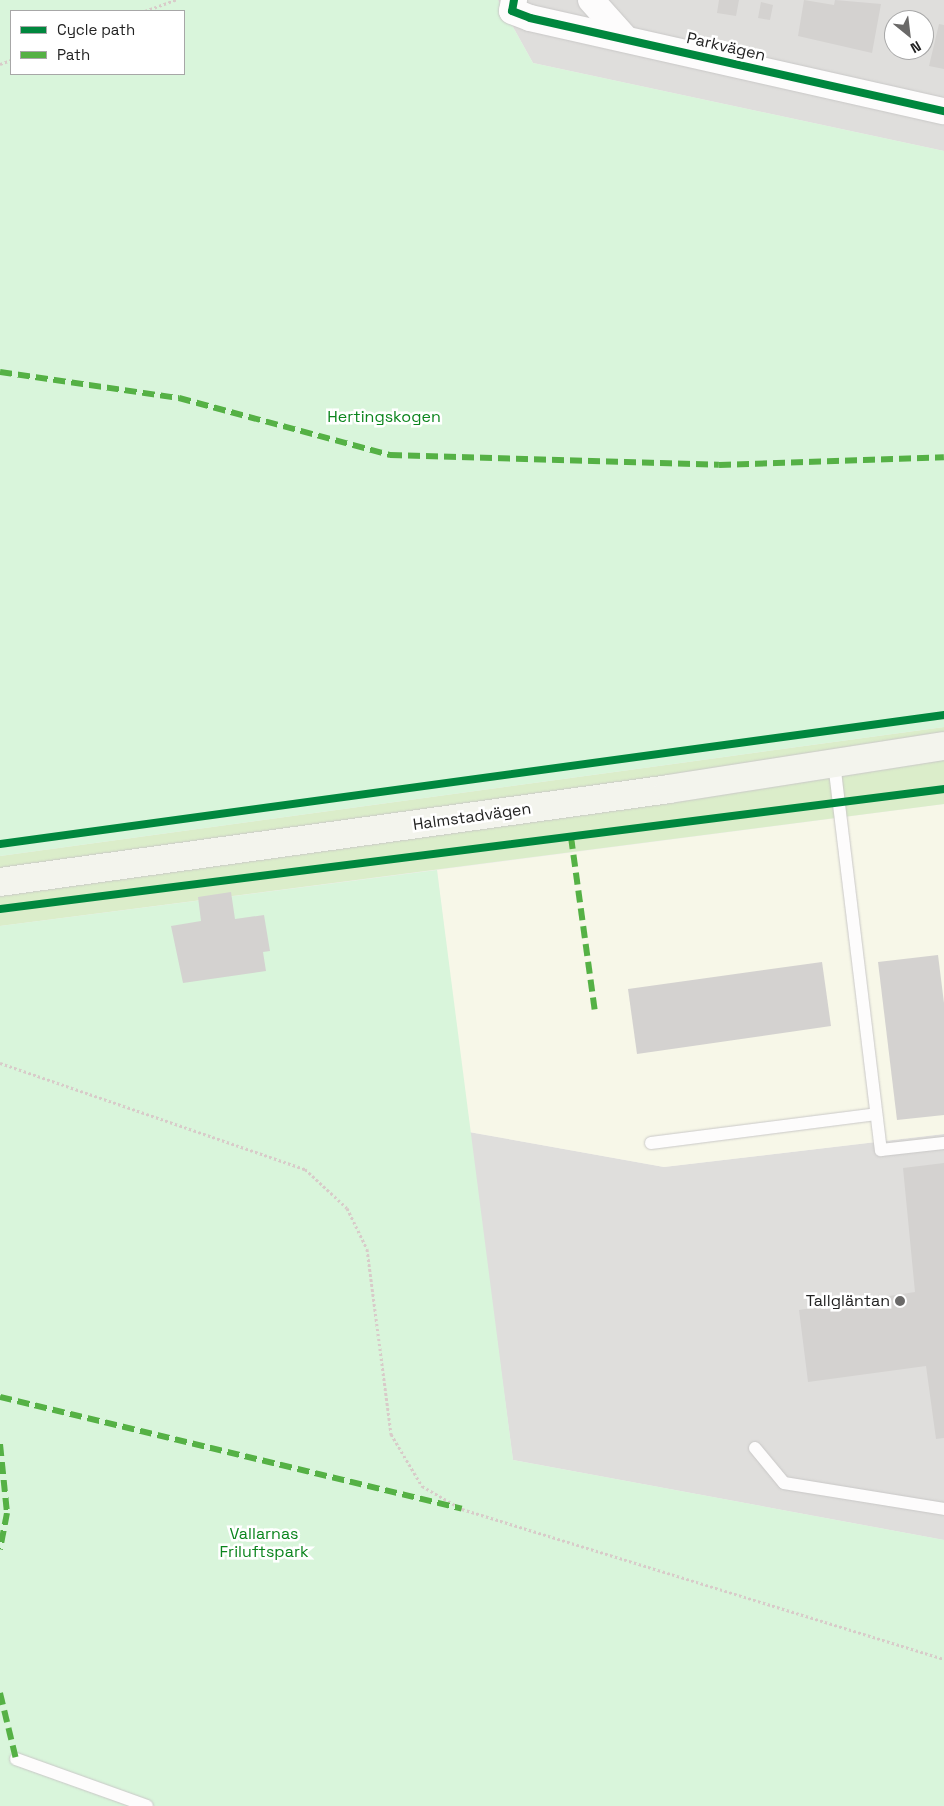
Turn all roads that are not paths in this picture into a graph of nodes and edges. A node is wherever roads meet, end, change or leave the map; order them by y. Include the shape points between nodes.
1 (514, 0) edge
2 (591, 0) edge
3 (625, 38) junction
4 (944, 111) edge
5 (944, 746) edge
6 (834, 763) junction
7 (0, 882) edge
8 (876, 1114) junction
9 (651, 1143) dead end
10 (944, 1143) edge
11 (754, 1448) dead end
12 (944, 1509) edge
13 (16, 1759) dead end
14 (147, 1806) edge

1 - 3 street, Parkvägen via 512,11 530,18
2 - 3 street
3 - 4 street, Parkvägen
5 - 6 main road, Halmstadvägen
6 - 7 main road, Halmstadvägen
6 - 8 lane
8 - 9 lane
8 - 10 lane via 880,1150
11 - 12 lane via 784,1483
13 - 14 lane

